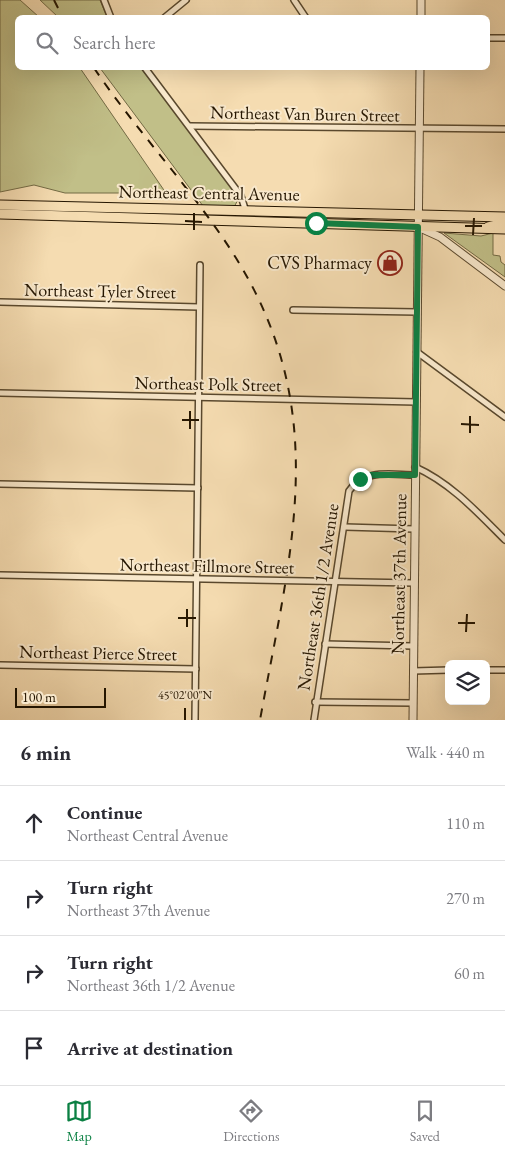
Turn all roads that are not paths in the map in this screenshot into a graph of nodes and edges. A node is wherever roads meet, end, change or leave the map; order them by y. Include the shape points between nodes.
1 (104, 0) edge
2 (176, 0) edge
3 (186, 0) edge
4 (294, 0) edge
5 (421, 0) edge
6 (172, 9) junction
7 (110, 15) edge
8 (167, 15) edge
9 (304, 15) edge
10 (421, 15) edge
11 (490, 38) edge
12 (505, 38) edge
13 (147, 70) edge
14 (420, 70) edge
15 (190, 126) junction
16 (505, 129) edge
17 (419, 130) junction
18 (0, 205) edge
19 (246, 210) junction
20 (0, 214) edge
21 (418, 216) junction
22 (505, 217) edge
23 (247, 221) junction
24 (505, 223) edge
25 (418, 227) junction
26 (483, 229) junction
27 (505, 230) edge
28 (200, 264) dead end
29 (505, 286) edge
30 (0, 302) edge
31 (200, 307) junction
32 (293, 310) dead end
33 (417, 312) junction
34 (417, 352) junction
35 (0, 393) edge
36 (198, 398) junction
37 (416, 402) junction
38 (505, 417) edge
39 (415, 466) junction
40 (415, 475) junction
41 (0, 484) edge
42 (198, 488) junction
43 (345, 527) junction
44 (414, 529) junction
45 (505, 540) edge
46 (0, 575) edge
47 (197, 579) junction
48 (335, 582) junction
49 (414, 583) junction
50 (325, 644) junction
51 (414, 646) junction
52 (0, 666) edge
53 (196, 669) junction
54 (445, 670) edge
55 (490, 670) edge
56 (505, 670) edge
57 (413, 671) junction
58 (315, 702) junction
59 (413, 703) junction
60 (195, 720) edge
61 (314, 720) edge
62 (413, 720) edge

1 - 7 street
2 - 6 street
3 - 6 street
4 - 9 street
5 - 10 street
6 - 8 street
11 - 12 street
13 - 15 street
14 - 17 street, Northeast 37th Avenue
15 - 17 street, Northeast Van Buren Street
15 - 19 street via 241,196
16 - 17 street, Northeast Van Buren Street
17 - 21 street, Northeast 37th Avenue
18 - 19 main road, Northeast Central Avenue
19 - 21 main road, Northeast Central Avenue
19 - 23 street
20 - 23 main road, Northeast Central Avenue
21 - 22 main road, Northeast Central Avenue
21 - 25 street, Northeast 37th Avenue
23 - 25 main road, Northeast Central Avenue
24 - 26 main road
25 - 26 main road, Northeast Central Avenue
25 - 29 street via 440,237
25 - 33 street, Northeast 37th Avenue
26 - 27 main road, Northeast Central Avenue
28 - 31 street
30 - 31 street, Northeast Tyler Street
31 - 36 street
32 - 33 street
33 - 34 street, Northeast 37th Avenue
34 - 37 street, Northeast 37th Avenue
34 - 38 street
35 - 36 street, Northeast Polk Street
36 - 37 street, Northeast Polk Street
36 - 42 street
37 - 39 street, Northeast 37th Avenue
39 - 40 street, Northeast 37th Avenue
39 - 45 street via 474,508
40 - 43 street, Northeast 36th 1/2 Avenue via 368,475 354,484 347,498
40 - 44 street, Northeast 37th Avenue
41 - 42 street
42 - 47 street
43 - 44 street
43 - 48 street, Northeast 36th 1/2 Avenue
44 - 49 street, Northeast 37th Avenue
46 - 47 street, Northeast Fillmore Street
47 - 48 street, Northeast Fillmore Street
47 - 53 street
48 - 49 street, Northeast Fillmore Street
48 - 50 street, Northeast 36th 1/2 Avenue
49 - 51 street, Northeast 37th Avenue
50 - 51 street
50 - 58 street, Northeast 36th 1/2 Avenue
51 - 57 street, Northeast 37th Avenue
52 - 53 street, Northeast Pierce Street
53 - 60 street
54 - 57 street
55 - 56 street
57 - 59 street, Northeast 37th Avenue
58 - 59 street
58 - 61 street, Northeast 36th 1/2 Avenue
59 - 62 street, Northeast 37th Avenue

